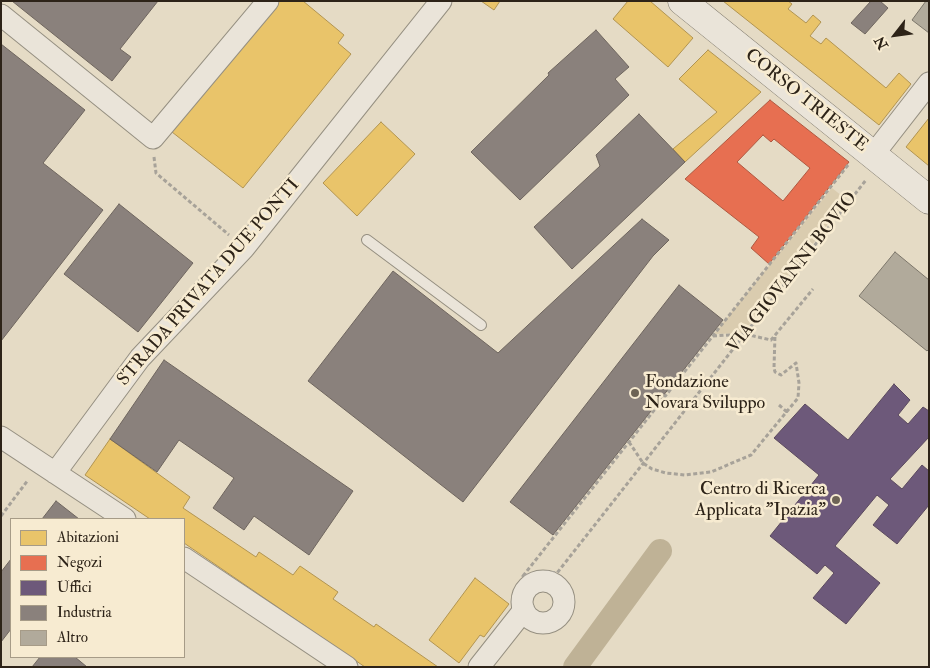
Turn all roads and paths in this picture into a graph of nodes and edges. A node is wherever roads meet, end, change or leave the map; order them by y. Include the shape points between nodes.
1 (268, 1) edge
2 (440, 1) edge
3 (682, 1) edge
4 (1, 16) edge
5 (929, 83) edge
6 (153, 138) junction
7 (865, 162) junction
8 (929, 200) edge
9 (367, 240) dead end
10 (244, 248) junction
11 (813, 289) dead end
12 (481, 325) dead end
13 (745, 334) junction
14 (775, 335) junction
15 (712, 336) junction
16 (778, 405) dead end
17 (787, 412) junction
18 (1, 437) edge
19 (628, 442) junction
20 (643, 463) junction
21 (48, 468) junction
22 (1, 516) edge
23 (123, 518) edge
24 (185, 559) edge
25 (524, 610) dead end
26 (347, 667) edge
27 (479, 667) edge

1 - 6 street
2 - 10 street, STRADA PRIVATA DUE PONTI
3 - 7 main road, CORSO TRIESTE
4 - 6 street
5 - 7 street
6 - 10 path via 156,173
7 - 8 main road, CORSO TRIESTE
7 - 13 path, VIA GIOVANNI BOVIO
7 - 15 path
9 - 12 lane
10 - 21 street, STRADA PRIVATA DUE PONTI via 140,358
11 - 14 path
13 - 14 path via 771,340
13 - 15 path
13 - 20 path, VIA GIOVANNI BOVIO
14 - 17 path via 775,372 780,375 796,363 798,398
15 - 19 path
16 - 17 path
17 - 20 path via 751,455 724,468 685,475 666,473
18 - 21 street
19 - 20 path
19 - 20 path, VIA GIOVANNI BOVIO via 523,576 557,573
21 - 22 path
21 - 23 street
24 - 26 street
25 - 27 street

